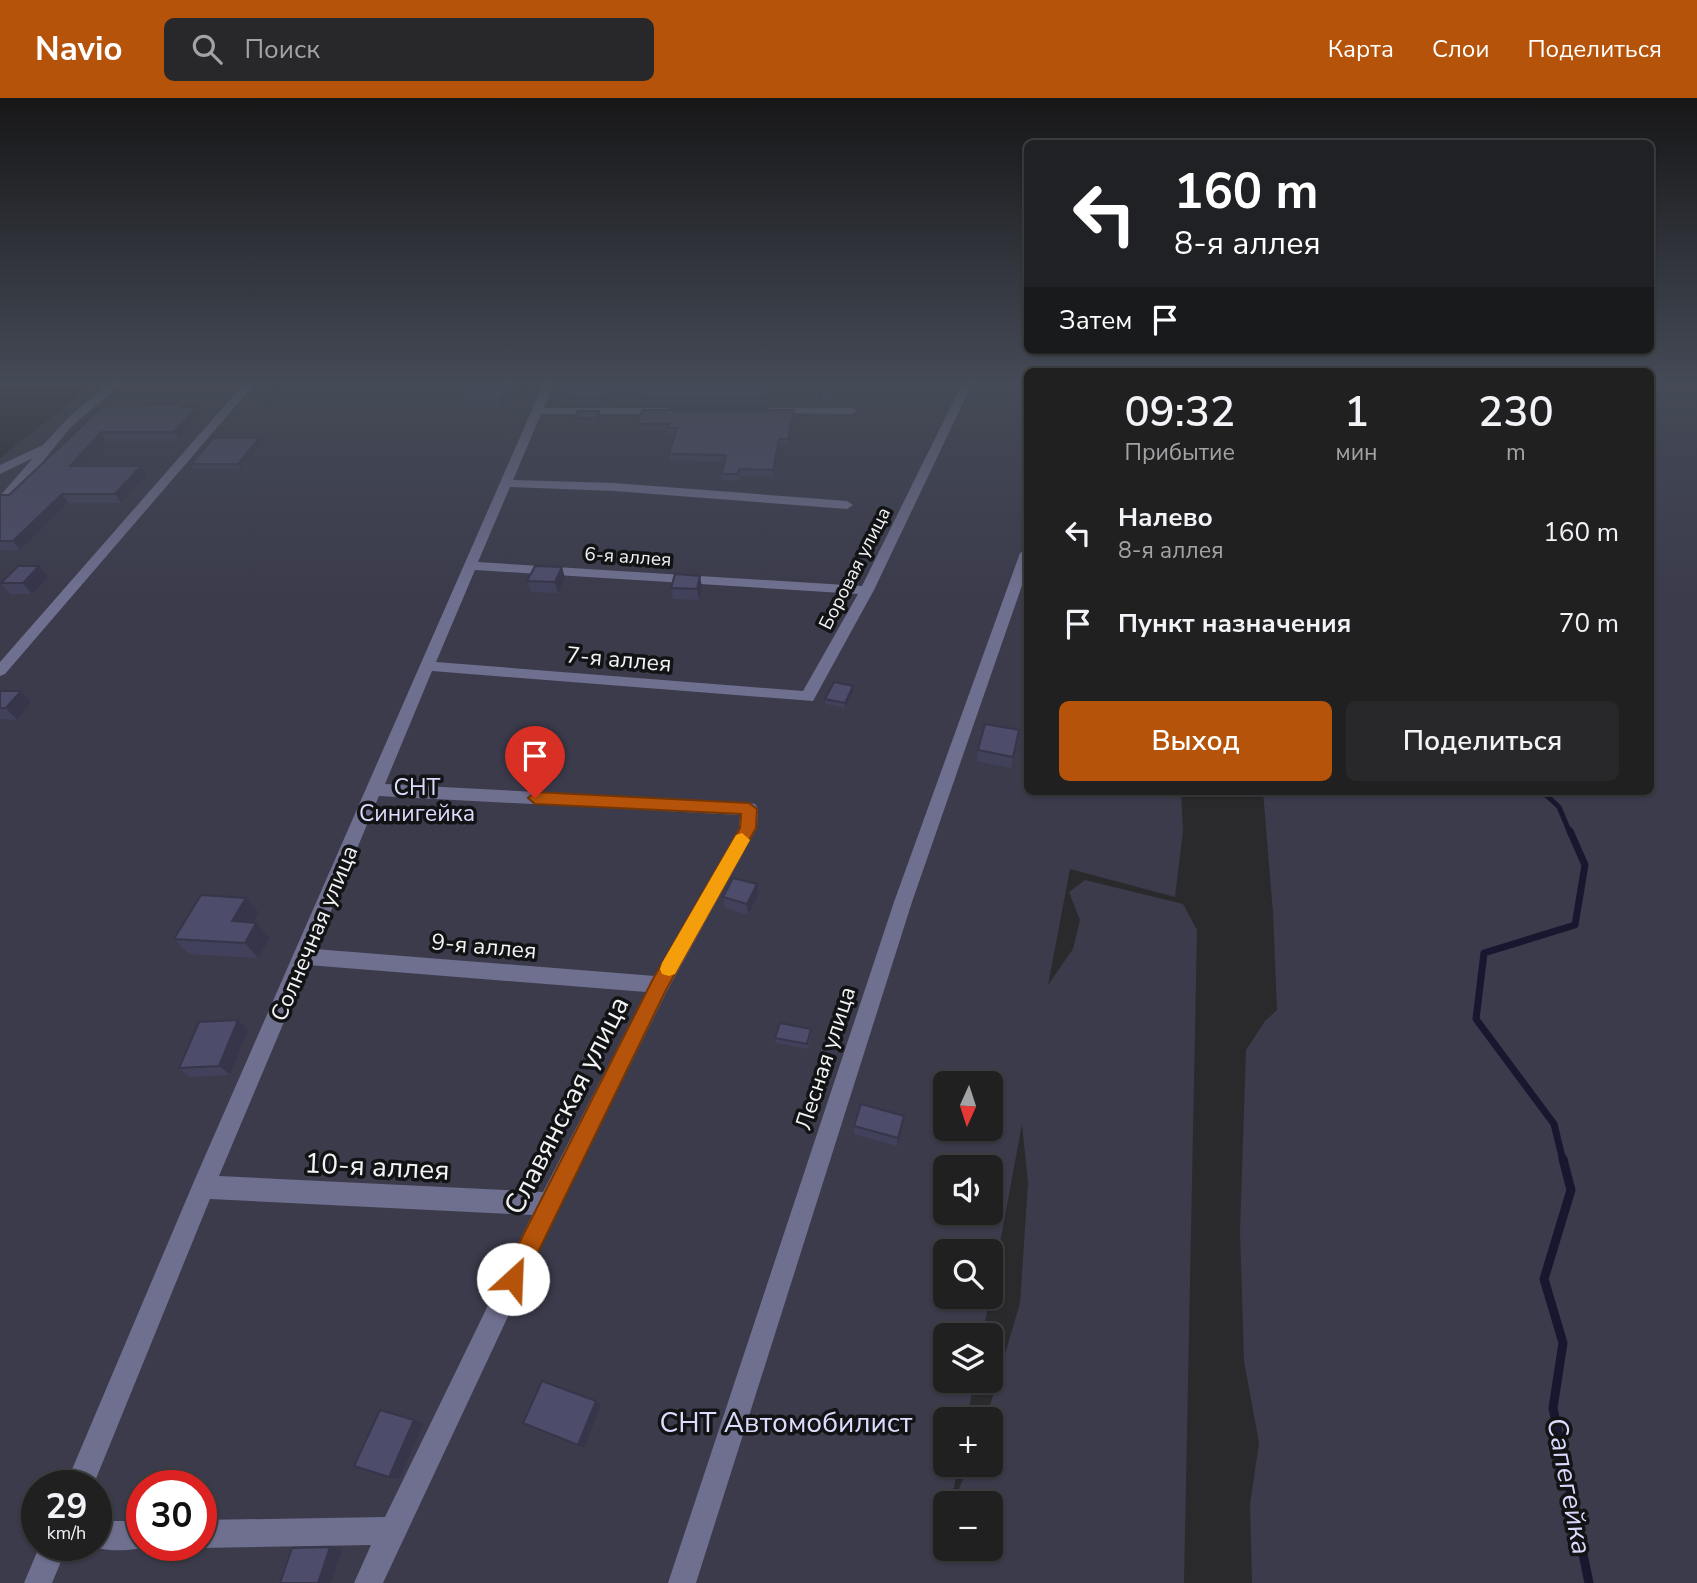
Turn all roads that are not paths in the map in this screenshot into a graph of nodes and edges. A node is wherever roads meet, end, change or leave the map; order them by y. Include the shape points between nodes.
1 (39, 449) edge
2 (45, 449) edge
3 (193, 449) edge
4 (520, 449) edge
5 (935, 449) edge
6 (0, 470) edge
7 (506, 484) junction
8 (0, 503) edge
9 (847, 505) dead end
10 (1024, 560) edge
11 (471, 566) junction
12 (867, 590) junction
13 (428, 666) junction
14 (0, 671) edge
15 (808, 697) joint
16 (375, 790) junction
17 (304, 956) junction
18 (660, 985) junction
19 (203, 1187) junction
20 (549, 1204) junction
21 (86, 1470) edge
22 (394, 1531) junction
23 (217, 1534) edge
24 (47, 1561) edge
25 (38, 1583) edge
26 (368, 1583) edge
27 (682, 1583) edge

1 - 6 street
2 - 8 street
3 - 14 street
4 - 7 street, Солнечная улица
5 - 12 street, Боровая улица
7 - 9 street via 614,487
7 - 11 street, Солнечная улица
10 - 27 street, Лесная улица via 903,902
11 - 12 street, 6-я аллея
11 - 13 street, Солнечная улица
12 - 15 street, Боровая улица
13 - 15 street, 7-я аллея
13 - 16 street, Солнечная улица
16 - 17 street, Солнечная улица
16 - 18 street, Славянская улица via 749,809 748,828
17 - 18 street, 9-я аллея
17 - 19 street, Солнечная улица
18 - 20 street, Славянская улица
19 - 20 street, 10-я аллея
19 - 21 street, Солнечная улица
20 - 22 street, Славянская улица
22 - 23 street
22 - 26 street, Славянская улица
24 - 25 street

